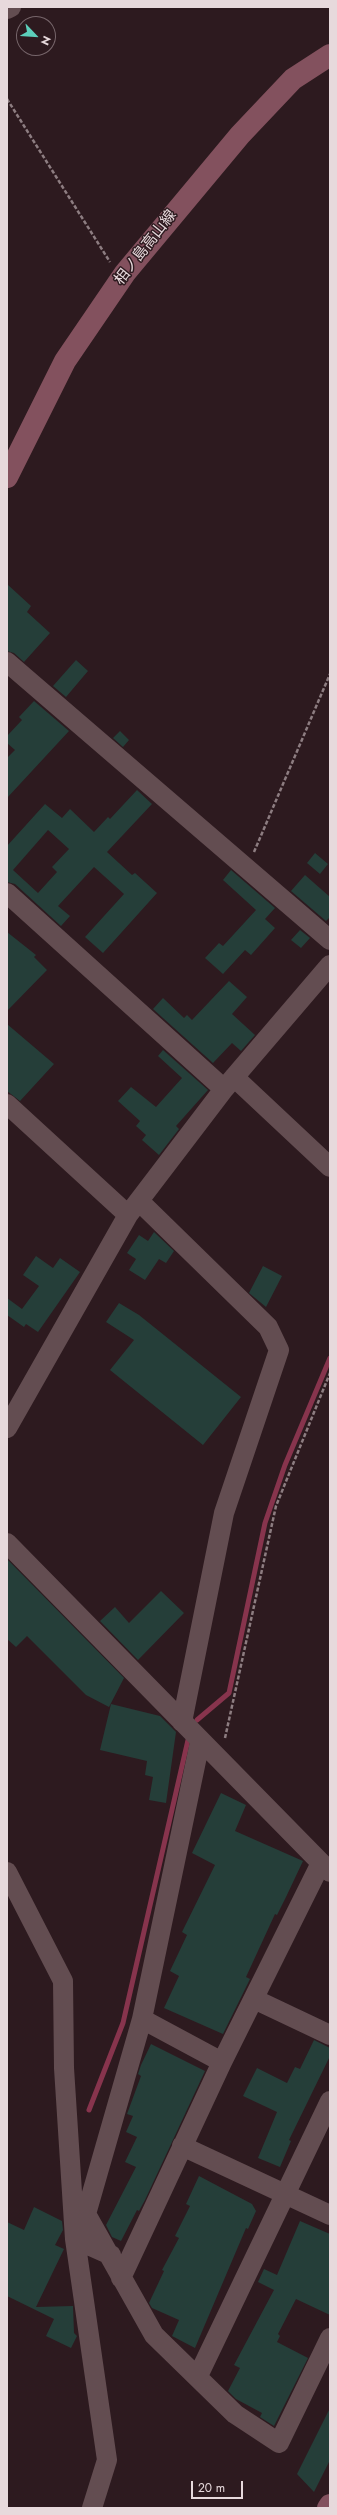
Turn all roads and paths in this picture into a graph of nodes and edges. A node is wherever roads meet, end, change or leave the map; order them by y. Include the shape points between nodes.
1 (11, 7) edge
2 (7, 9) edge
3 (330, 55) edge
4 (7, 99) edge
5 (121, 279) junction
6 (7, 477) edge
7 (7, 662) edge
8 (330, 674) edge
9 (246, 868) junction
10 (7, 893) edge
11 (330, 940) edge
12 (330, 965) edge
13 (229, 1083) junction
14 (7, 1104) edge
15 (330, 1167) edge
16 (134, 1208) junction
17 (330, 1373) edge
18 (7, 1428) edge
19 (7, 1543) edge
20 (182, 1722) junction
21 (200, 1742) junction
22 (220, 1762) junction
23 (326, 1868) edge
24 (7, 1872) edge
25 (254, 1999) junction
26 (142, 2019) junction
27 (330, 2035) edge
28 (222, 2062) junction
29 (330, 2101) edge
30 (182, 2146) junction
31 (285, 2194) junction
32 (330, 2216) edge
33 (75, 2239) junction
34 (111, 2255) junction
35 (121, 2278) junction
36 (330, 2338) edge
37 (198, 2376) junction
38 (330, 2505) edge
39 (92, 2508) edge
40 (328, 2508) edge

1 - 2 street
3 - 5 main road, 相ノ島高山線 via 294,79 240,135
4 - 5 path
5 - 6 main road, 相ノ島高山線 via 65,361
7 - 9 street
8 - 9 path
9 - 11 street
10 - 13 street
12 - 13 street
13 - 15 street
13 - 16 street
14 - 16 street
16 - 18 street
16 - 20 street via 268,1327 279,1350 224,1513
17 - 22 path via 276,1506
19 - 20 street
20 - 21 street
21 - 22 street
21 - 26 street
22 - 23 street
23 - 25 street
24 - 33 street via 63,1981 64,2068
25 - 27 street
25 - 28 street
26 - 28 street
26 - 34 street via 86,2214
28 - 30 street
29 - 31 street
30 - 31 street
30 - 35 street
31 - 32 street
31 - 37 street
33 - 34 street
33 - 39 street via 107,2460
34 - 35 street
35 - 37 street via 154,2335
36 - 37 street via 279,2443 236,2414
38 - 40 main road

